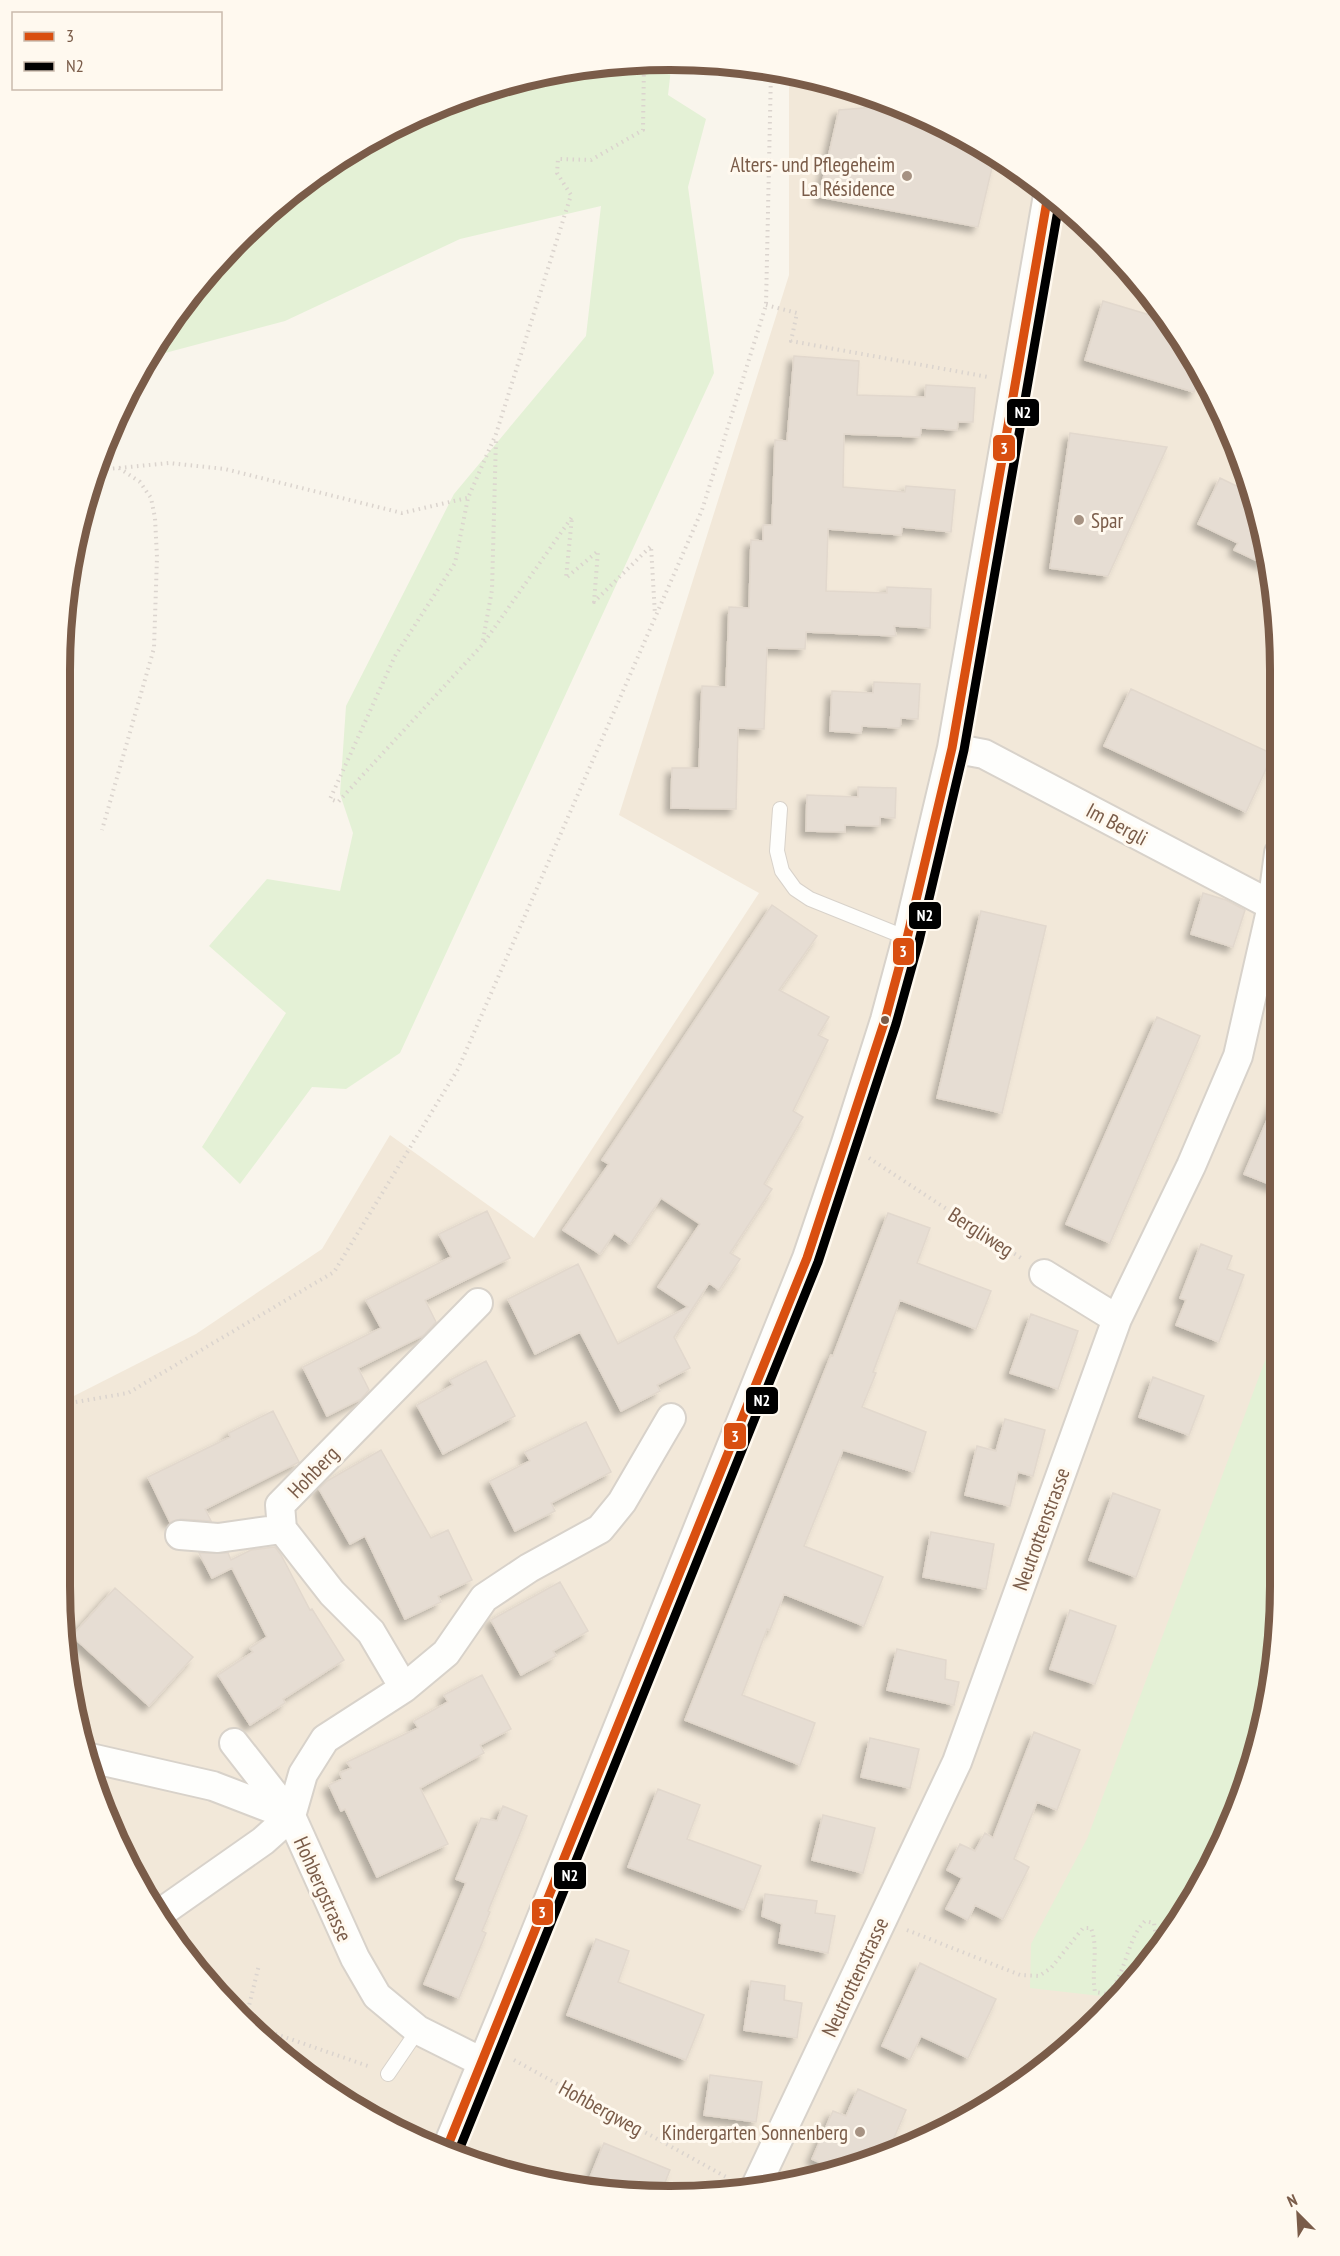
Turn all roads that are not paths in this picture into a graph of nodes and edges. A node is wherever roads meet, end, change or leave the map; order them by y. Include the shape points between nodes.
1 (1046, 204) edge
2 (952, 748) junction
3 (780, 809) dead end
4 (1270, 905) edge
5 (1270, 928) edge
6 (907, 938) junction
7 (1044, 1274) road end
8 (478, 1303) dead end
9 (1117, 1319) junction
10 (671, 1418) dead end
11 (282, 1529) junction
12 (180, 1535) dead end
13 (404, 1688) junction
14 (234, 1743) dead end
15 (96, 1759) edge
16 (291, 1816) junction
17 (166, 1909) edge
18 (418, 2030) junction
19 (482, 2062) junction
20 (388, 2074) road end
21 (449, 2143) edge
22 (749, 2180) edge

1 - 2 street
2 - 4 street, Im Bergli via 984,754
2 - 6 street
3 - 6 lane via 777,851 782,871 795,889 810,899
5 - 9 street, Neutrottenstrasse via 1238,1056 1191,1166
6 - 19 street via 885,1020 807,1258
7 - 9 street
8 - 11 street, Hohberg via 280,1505
9 - 22 street, Neutrottenstrasse via 957,1761
10 - 13 street via 622,1502 600,1528 484,1598 446,1653
11 - 12 street via 218,1538
11 - 13 street via 332,1593 371,1632
13 - 16 street via 325,1739 303,1774
14 - 16 street
15 - 16 street via 213,1786
16 - 17 street, Hohbergstrasse
16 - 18 street, Hohbergstrasse via 355,1958 377,1996
18 - 19 street, Hohbergstrasse
18 - 20 lane
19 - 21 street

